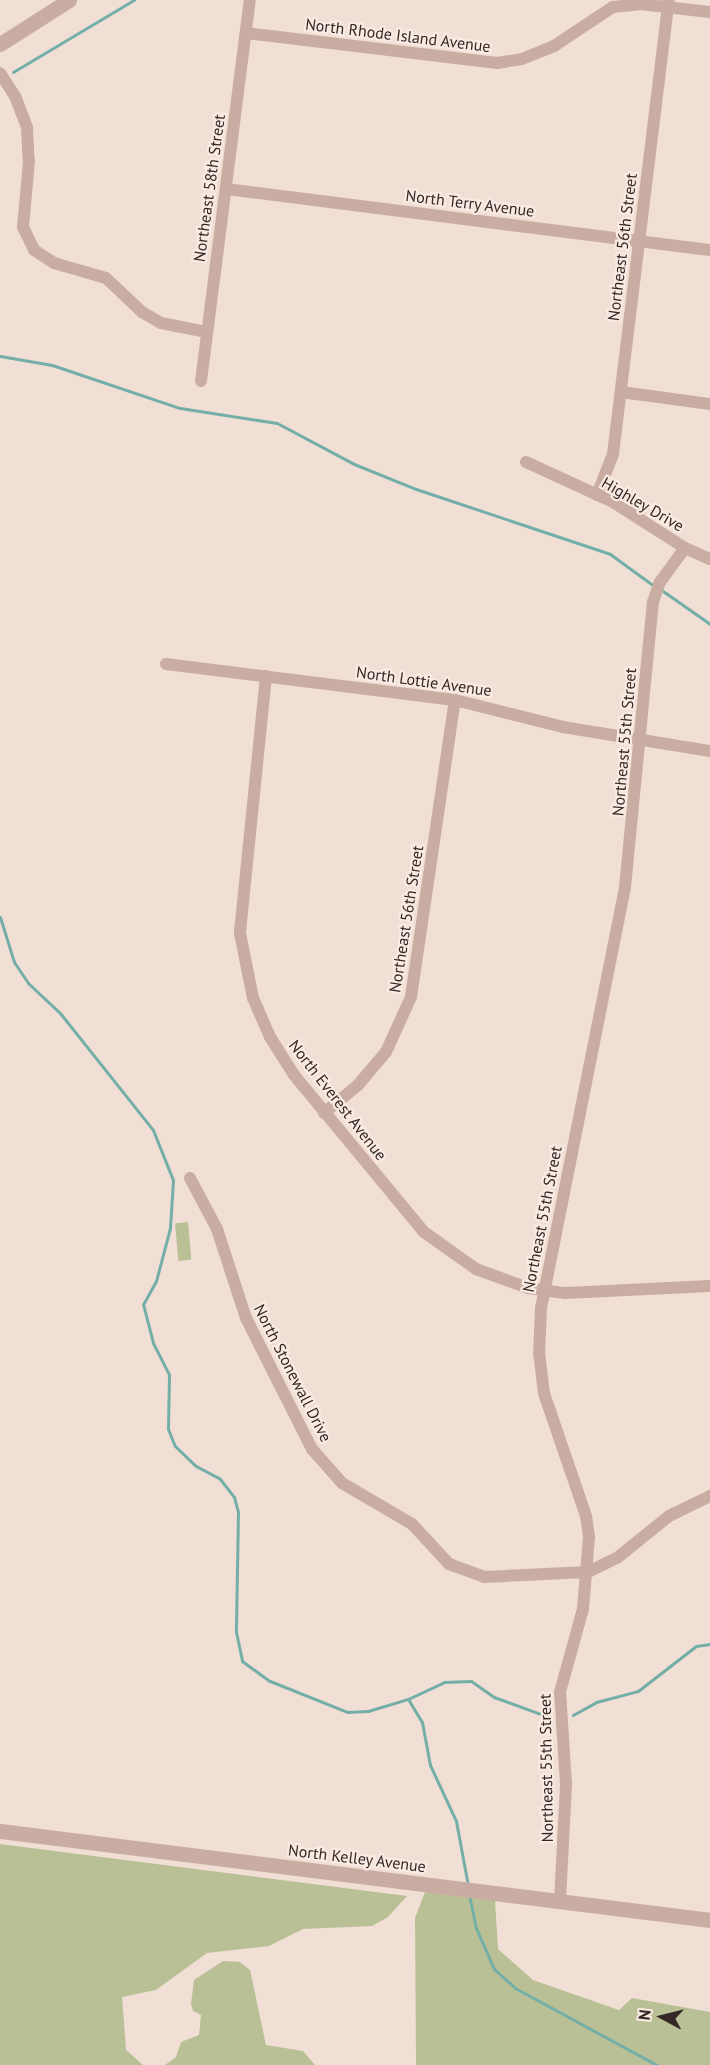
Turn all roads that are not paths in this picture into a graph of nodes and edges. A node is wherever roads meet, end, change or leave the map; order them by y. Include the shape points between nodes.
1 (69, 0) edge
2 (250, 0) edge
3 (669, 3) edge
4 (710, 12) edge
5 (246, 33) junction
6 (0, 44) edge
7 (0, 73) edge
8 (226, 189) junction
9 (639, 241) junction
10 (710, 250) edge
11 (207, 332) junction
12 (201, 381) dead end
13 (621, 392) junction
14 (710, 404) edge
15 (526, 462) dead end
16 (597, 495) junction
17 (685, 548) junction
18 (710, 559) edge
19 (166, 664) dead end
20 (266, 676) junction
21 (455, 700) junction
22 (640, 740) junction
23 (710, 751) edge
24 (324, 1113) junction
25 (190, 1178) dead end
26 (710, 1286) edge
27 (544, 1291) junction
28 (710, 1496) edge
29 (588, 1572) junction
30 (0, 1831) edge
31 (560, 1900) junction
32 (710, 1920) edge

1 - 6 street
2 - 5 street, Northeast 58th Street
3 - 4 street, North Rhode Island Avenue
3 - 5 street, North Rhode Island Avenue via 613,7 555,46 522,59 497,63
3 - 9 street, Northeast 56th Street
5 - 8 street, Northeast 58th Street
7 - 11 street via 15,96 27,128 29,160 23,227 34,250 54,263 106,278 142,312 161,323
8 - 9 street, North Terry Avenue
8 - 11 street, Northeast 58th Street
9 - 10 street, North Terry Avenue
9 - 13 street, Northeast 56th Street
11 - 12 street, Northeast 58th Street
13 - 14 street
13 - 16 street, Northeast 56th Street via 613,453
15 - 16 street, Highley Drive
16 - 17 street, Highley Drive
17 - 18 street, Highley Drive
17 - 22 street, Northeast 55th Street via 655,590
19 - 20 street, North Lottie Avenue
20 - 21 street, North Lottie Avenue
20 - 24 street, North Everest Avenue via 240,907 243,953 253,998 270,1037
21 - 22 street, North Lottie Avenue via 563,727
21 - 24 street, Northeast 56th Street via 411,997 386,1052 358,1085
22 - 23 street, North Lottie Avenue
22 - 27 street, Northeast 55th Street via 620,919
24 - 27 street, North Everest Avenue via 438,1245 496,1277
25 - 29 street, North Stonewall Drive via 217,1229 247,1320 306,1438 331,1473 412,1524 441,1556 461,1571 496,1577
26 - 27 street, North Everest Avenue via 578,1294
27 - 29 street, Northeast 55th Street via 541,1375 586,1516
28 - 29 street, North Stonewall Drive via 669,1516 617,1558
29 - 31 street, Northeast 55th Street via 579,1628 560,1692 566,1784
30 - 31 street, North Kelley Avenue
31 - 32 street, North Kelley Avenue

